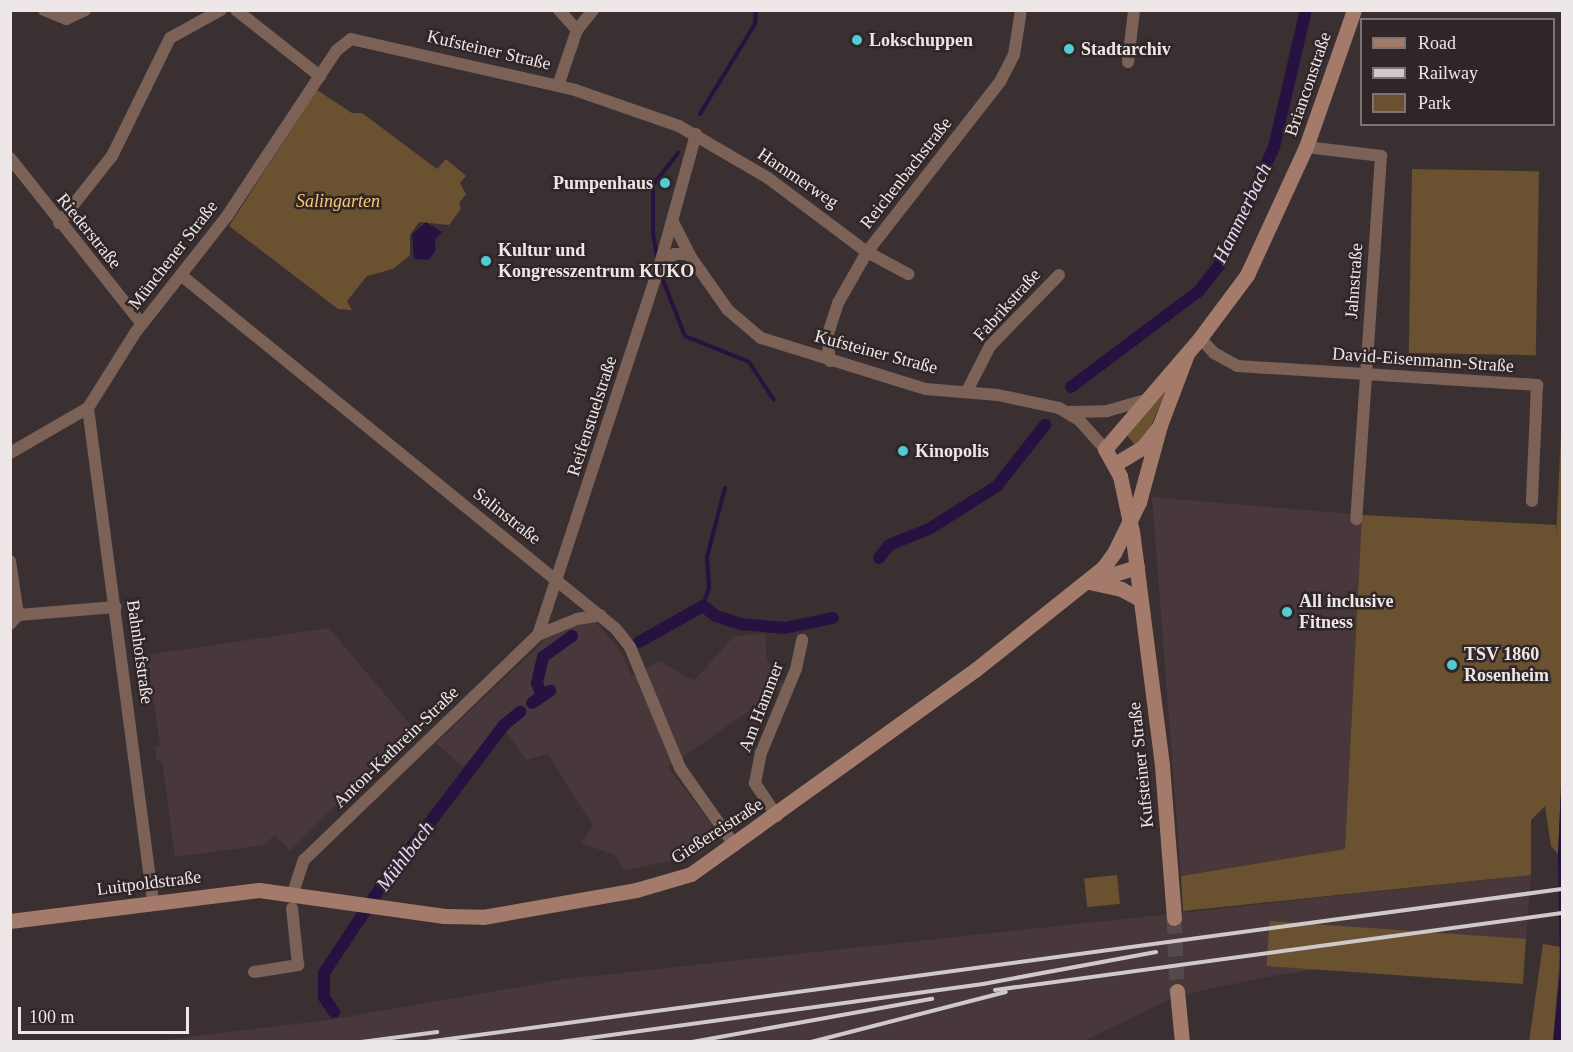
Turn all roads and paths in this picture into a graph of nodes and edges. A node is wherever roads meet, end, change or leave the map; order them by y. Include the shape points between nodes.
1 (44, 10) edge
2 (221, 10) edge
3 (236, 10) edge
4 (559, 10) edge
5 (593, 10) edge
6 (1021, 10) edge
7 (1134, 10) edge
8 (1346, 10) edge
9 (1354, 10) edge
10 (82, 13) edge
11 (1348, 27) junction
12 (577, 30) junction
13 (337, 51) joint
14 (1128, 62) dead end
15 (320, 76) junction
16 (558, 86) junction
17 (696, 134) junction
18 (1306, 147) junction
19 (10, 158) edge
20 (673, 222) junction
21 (59, 223) junction
22 (867, 252) junction
23 (689, 254) junction
24 (660, 264) junction
25 (908, 274) dead end
26 (1059, 275) dead end
27 (182, 276) junction
28 (142, 324) junction
29 (1200, 338) junction
30 (1187, 354) junction
31 (830, 361) junction
32 (1366, 374) junction
33 (967, 391) junction
34 (1146, 400) junction
35 (88, 408) junction
36 (1068, 412) junction
37 (1160, 425) junction
38 (1105, 449) junction
39 (10, 453) edge
40 (1115, 464) junction
41 (1532, 501) dead end
42 (1356, 519) dead end
43 (1131, 522) junction
44 (10, 561) edge
45 (1137, 567) junction
46 (558, 579) junction
47 (1089, 582) junction
48 (1140, 599) junction
49 (116, 607) junction
50 (601, 615) junction
51 (14, 619) edge
52 (538, 635) junction
53 (802, 640) dead end
54 (777, 816) junction
55 (735, 846) junction
56 (293, 901) junction
57 (153, 902) junction
58 (1174, 918) tunnel mouth
59 (10, 921) edge
60 (254, 972) dead end
61 (1177, 992) tunnel mouth
62 (1182, 1041) edge

1 - 10 street via 58,19
2 - 21 street via 170,38 112,156
3 - 15 street
4 - 12 street
5 - 12 street
6 - 22 street, Reichenbachstraße via 1014,55 1000,82
7 - 14 street
8 - 11 main road
9 - 11 main road, Brianconstraße
11 - 18 main road, Brianconstraße
12 - 16 street
13 - 15 street, Münchener Straße
13 - 16 street, Kufsteiner Straße via 351,39
15 - 27 street, Münchener Straße
16 - 17 street, Kufsteiner Straße
17 - 20 street
17 - 22 street, Hammerweg via 808,205
18 - 29 main road, Brianconstraße via 1246,275
18 - 32 street, Jahnstraße via 1381,156
19 - 21 street, Riederstraße
20 - 23 street, Kufsteiner Straße
20 - 24 street, Reifenstuelstraße
21 - 28 street, Riederstraße
22 - 25 street, Hammerweg
22 - 31 street, Reichenbachstraße via 831,317 827,337
23 - 24 street via 675,254
23 - 31 street, Kufsteiner Straße via 728,310 749,329 771,343
24 - 46 street, Reifenstuelstraße
26 - 33 street, Fabrikstraße via 990,346
27 - 28 street, Münchener Straße
27 - 46 street, Salinstraße via 332,401
28 - 35 street, Münchener Straße
29 - 30 main road, Brianconstraße
29 - 32 street, David-Eisenmann-Straße via 1214,353 1237,366
30 - 34 main road, Brianconstraße
30 - 37 main road, Brianconstraße
31 - 33 street, Kufsteiner Straße via 926,389
32 - 41 street, David-Eisenmann-Straße via 1537,385
32 - 42 street, Jahnstraße
33 - 36 street, Kufsteiner Straße
34 - 36 street via 1107,411
34 - 38 main road, Brianconstraße
35 - 39 street, Münchener Straße
35 - 49 street, Bahnhofstraße
36 - 38 street, Kufsteiner Straße
37 - 40 main road, Brianconstraße via 1142,448
37 - 43 main road, Brianconstraße via 1150,469
38 - 40 main road, Kufsteiner Straße
40 - 43 main road, Kufsteiner Straße
43 - 45 main road, Kufsteiner Straße
43 - 47 main road, Gießereistraße via 1114,553
44 - 51 street
45 - 47 main road, Gießereistraße
45 - 48 main road, Kufsteiner Straße
46 - 50 street, Salinstraße
46 - 52 street, Anton-Kathrein-Straße
47 - 48 main road via 1121,589
47 - 54 main road, Gießereistraße
48 - 58 main road, Kufsteiner Straße via 1162,765
49 - 51 street
49 - 57 street, Bahnhofstraße
50 - 52 street, Anton-Kathrein-Straße via 577,619
50 - 55 street, Salinstraße via 630,647 680,768
52 - 56 street, Anton-Kathrein-Straße via 304,860
53 - 54 street, Am Hammer via 796,669 761,753 755,783
54 - 55 main road, Gießereistraße
55 - 56 main road, Gießereistraße via 669,883 483,916 444,916 353,903
56 - 57 main road, Luitpoldstraße via 259,890
56 - 60 street via 298,965
57 - 59 main road, Luitpoldstraße
61 - 62 main road

